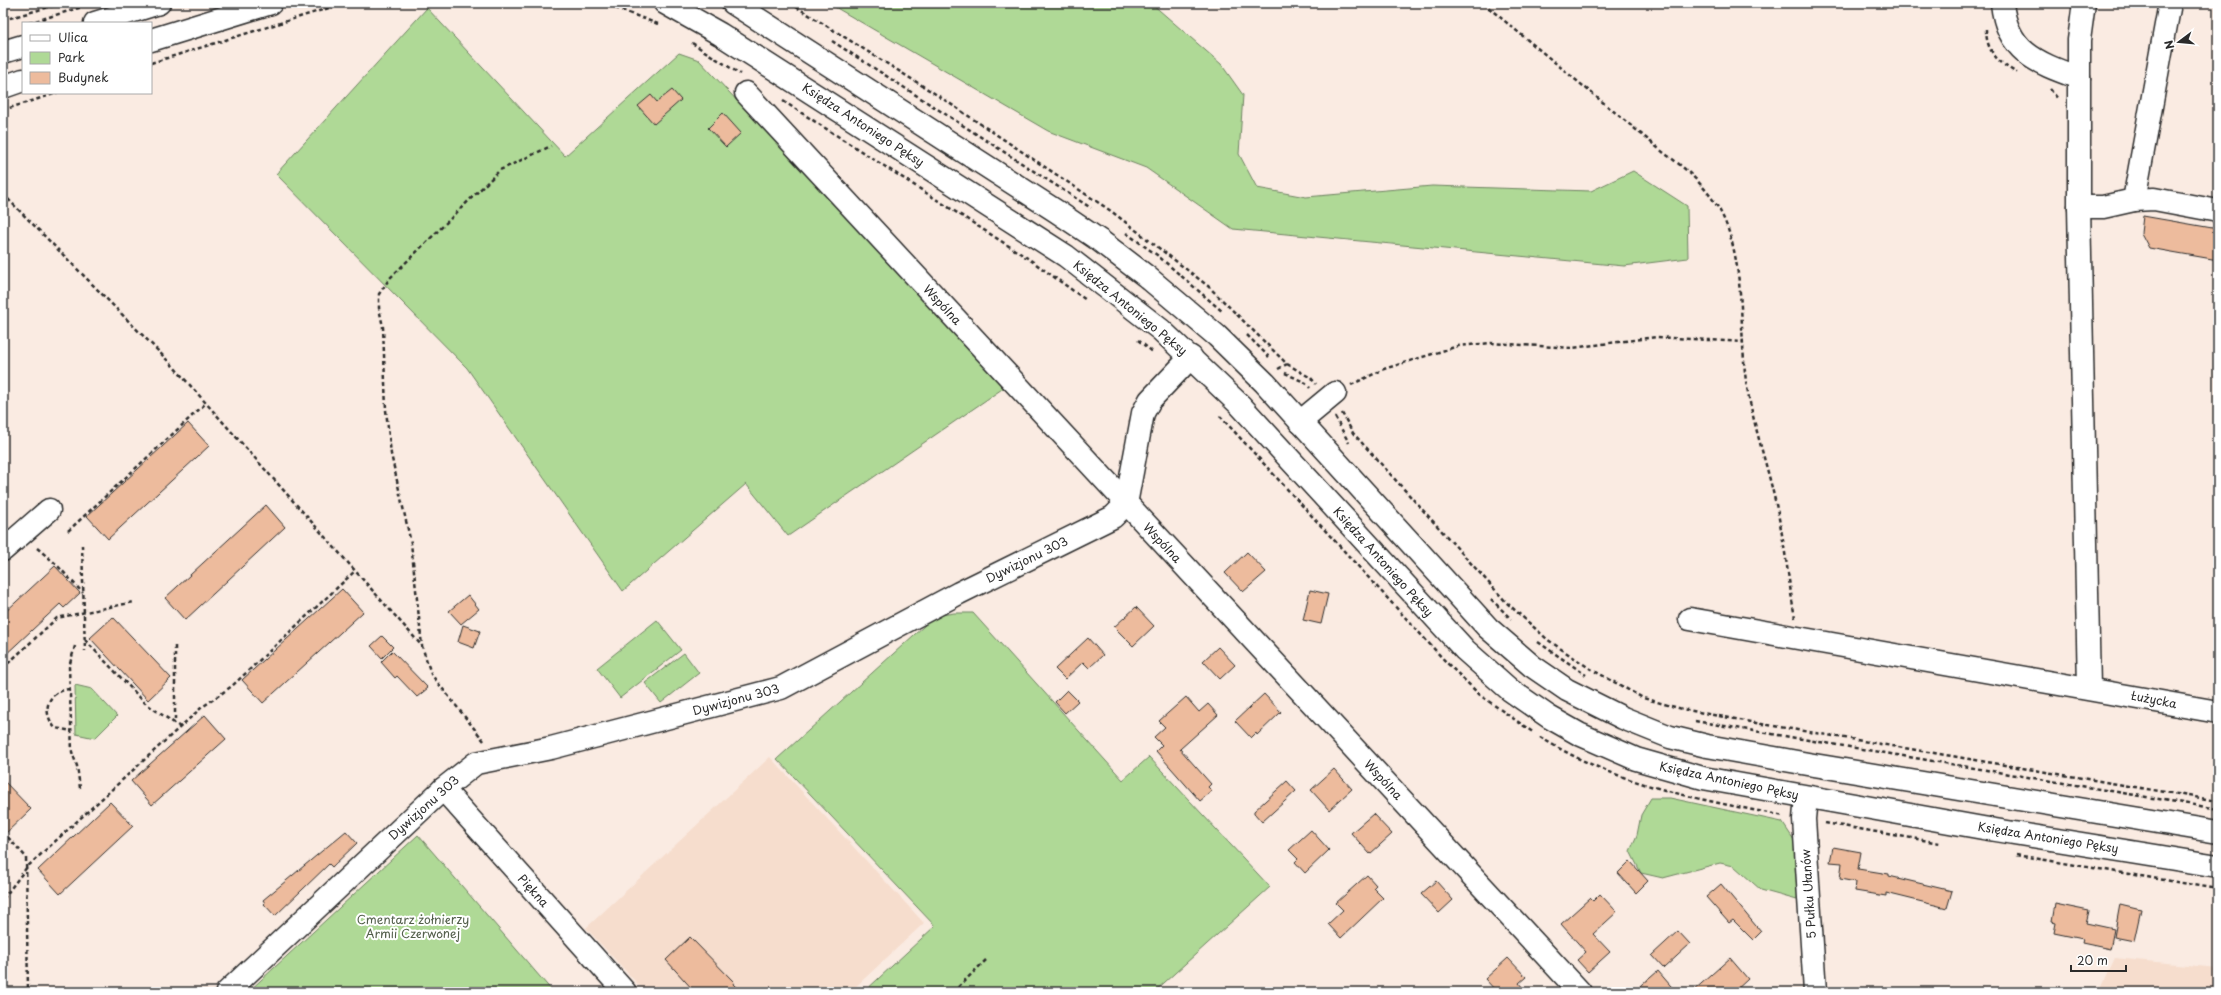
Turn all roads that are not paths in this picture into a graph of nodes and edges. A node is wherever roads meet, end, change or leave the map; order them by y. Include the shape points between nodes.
1 (159, 3) edge
2 (271, 3) edge
3 (665, 3) edge
4 (733, 3) edge
5 (2002, 3) edge
6 (2084, 3) edge
7 (2170, 3) edge
8 (90, 14) edge
9 (152, 40) edge
10 (22, 46) edge
11 (3, 52) edge
12 (2079, 78) junction
13 (22, 80) edge
14 (3, 87) edge
15 (746, 93) dead end
16 (2134, 200) junction
17 (2079, 207) junction
18 (2218, 211) edge
19 (1191, 357) junction
20 (1328, 398) road end
21 (1300, 422) junction
22 (1126, 504) junction
23 (49, 510) dead end
24 (3, 550) edge
25 (1690, 618) dead end
26 (2089, 688) junction
27 (2218, 712) edge
28 (443, 789) junction
29 (1806, 797) junction
30 (2218, 832) edge
31 (2218, 866) edge
32 (227, 992) edge
33 (624, 992) edge
34 (1580, 992) edge
35 (1815, 992) edge

1 - 8 main road
2 - 9 main road
3 - 19 main road, Księdza Antoniego Pęksy via 720,34 1066,256
4 - 21 main road via 1099,240 1217,336
5 - 12 main road via 2007,29 2028,55 2039,63
6 - 12 main road via 2079,40
7 - 16 main road
10 - 11 main road
12 - 17 main road
13 - 14 main road
15 - 22 main road, Wspólna
16 - 17 main road via 2103,207
16 - 18 main road via 2154,199
17 - 26 main road
19 - 22 main road via 1150,400 1143,413
19 - 29 main road, Księdza Antoniego Pęksy via 1240,405 1465,650 1510,690 1579,734 1636,759 1703,778
20 - 21 main road
21 - 30 main road via 1503,641 1555,682 1588,702 1623,718 1670,737 1707,746
22 - 28 main road, Dywizjonu 303 via 1113,517 959,593 781,688 551,748 476,763
22 - 34 main road, Wspólna
23 - 24 main road
25 - 26 main road, Łużycka
26 - 27 main road, Łużycka
28 - 32 main road, Dywizjonu 303
28 - 33 main road, Piękna
29 - 31 main road, Księdza Antoniego Pęksy
29 - 35 main road, 5 Pułku Ułanów via 1804,820

